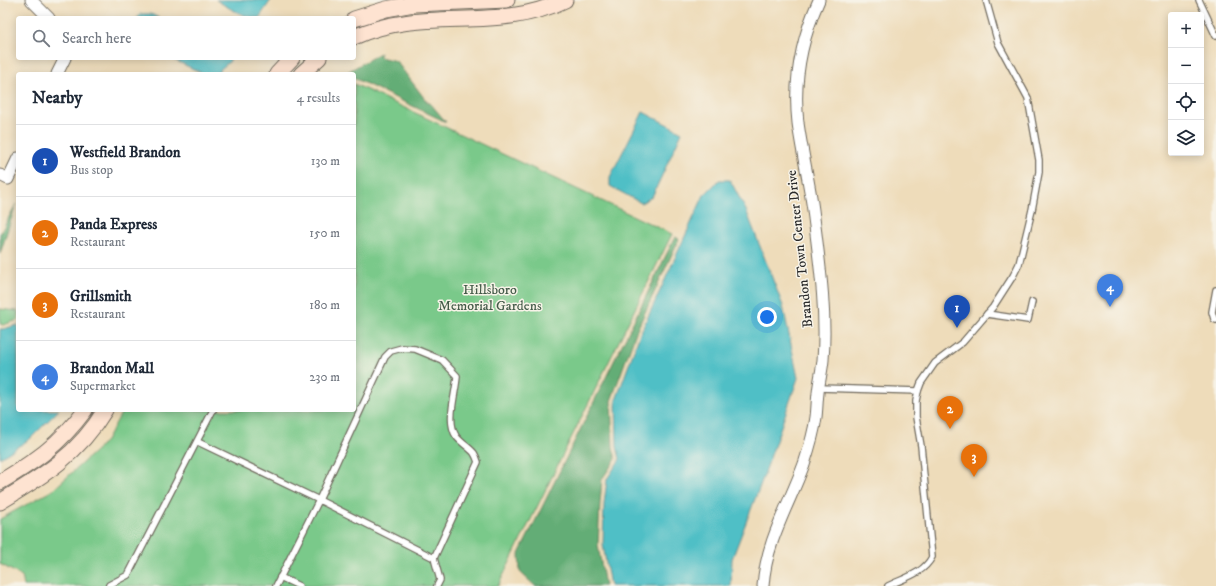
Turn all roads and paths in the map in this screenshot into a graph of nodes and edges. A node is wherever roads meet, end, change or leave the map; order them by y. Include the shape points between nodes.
1 (31, 0) edge
2 (507, 0) edge
3 (565, 0) edge
4 (819, 0) edge
5 (986, 0) edge
6 (1199, 0) edge
7 (47, 16) edge
8 (356, 18) edge
9 (356, 36) edge
10 (1216, 36) edge
11 (64, 60) edge
12 (314, 60) edge
13 (296, 67) edge
14 (58, 72) edge
15 (282, 72) edge
16 (16, 162) edge
17 (0, 175) edge
18 (1216, 290) edge
19 (1032, 302) dead end
20 (988, 314) junction
21 (1216, 320) edge
22 (819, 388) junction
23 (918, 391) junction
24 (84, 412) edge
25 (104, 412) edge
26 (212, 412) edge
27 (198, 442) junction
28 (0, 482) edge
29 (319, 500) junction
30 (0, 502) edge
31 (434, 558) junction
32 (280, 577) junction
33 (110, 586) edge
34 (276, 586) edge
35 (299, 586) edge
36 (437, 586) edge
37 (763, 586) edge
38 (888, 586) edge

1 - 7 street
2 - 8 street via 414,4 386,8
3 - 9 street via 536,12 515,16 403,22
4 - 22 street, Brandon Town Center Drive via 803,44 798,80 798,122 813,209 824,312 823,361
5 - 20 lane via 998,43 1028,98 1039,160 1032,210 1019,264
6 - 10 lane
11 - 14 street
12 - 13 street
13 - 15 street
16 - 17 street via 8,179
18 - 21 lane via 1212,312
19 - 20 lane via 1028,320
20 - 23 lane via 963,342 935,363
22 - 23 lane
22 - 37 street, Brandon Town Center Drive via 811,441 773,537
23 - 38 lane via 916,417 932,557 928,565
24 - 28 street via 47,452
25 - 30 street via 68,456 39,479
26 - 27 lane
27 - 29 lane
27 - 33 lane via 128,575
29 - 31 lane
29 - 31 lane via 385,357 391,350 415,349 442,360 457,376 452,422 455,435 475,454 478,462
29 - 32 lane
31 - 36 lane via 440,580
32 - 34 lane
32 - 35 lane

